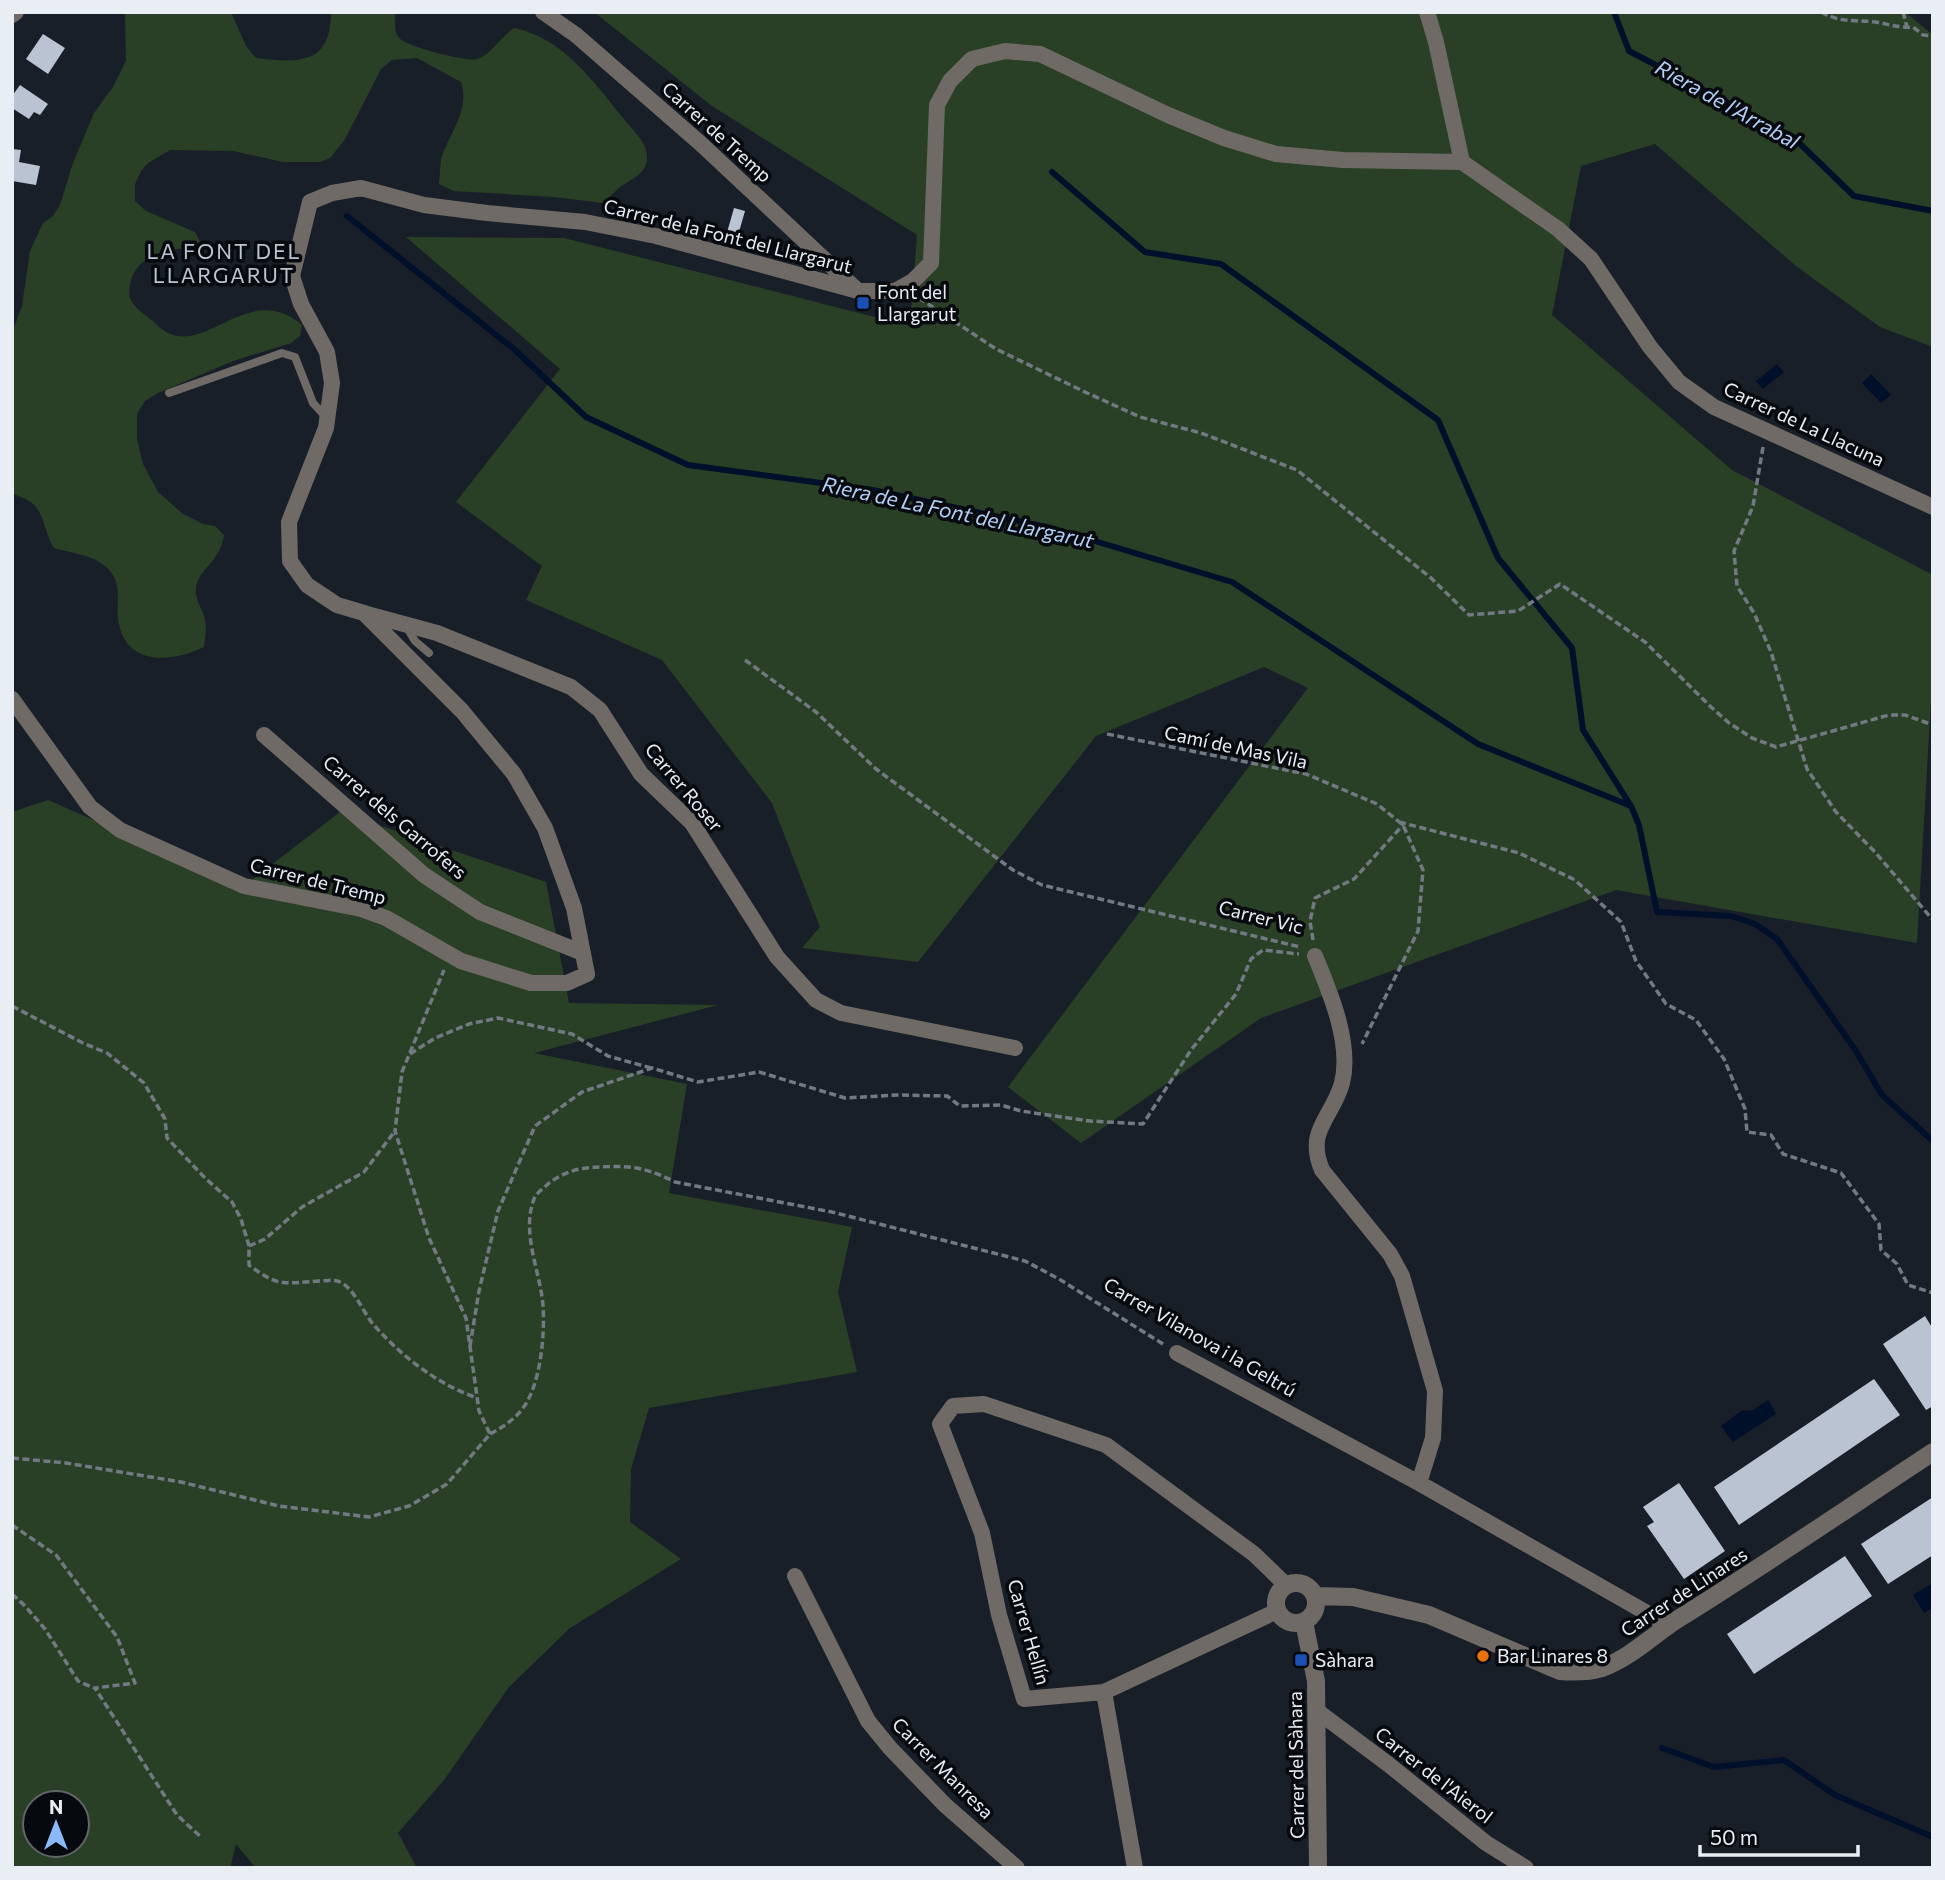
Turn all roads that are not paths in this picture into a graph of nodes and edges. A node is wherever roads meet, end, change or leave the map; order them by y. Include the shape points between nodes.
1 (542, 12) edge
2 (1427, 12) edge
3 (1462, 162) junction
4 (858, 291) junction
5 (169, 393) dead end
6 (327, 419) junction
7 (1933, 507) edge
8 (363, 613) junction
9 (404, 624) junction
10 (429, 653) dead end
11 (12, 699) edge
12 (264, 735) dead end
13 (583, 953) junction
14 (1315, 956) road end
15 (587, 974) joint
16 (1015, 1048) dead end
17 (1177, 1353) road end
18 (1933, 1452) edge
19 (1419, 1483) junction
20 (795, 1577) dead end
21 (1286, 1585) junction
22 (1315, 1596) junction
23 (1277, 1611) junction
24 (1304, 1622) junction
25 (1668, 1625) junction
26 (1104, 1692) junction
27 (1317, 1711) junction
28 (1017, 1868) edge
29 (1135, 1868) edge
30 (1318, 1868) edge
31 (1526, 1868) edge

1 - 4 street, Carrer de Tremp via 576,35 700,144
2 - 3 street
3 - 4 street, Carrer de la Font del Llargarut via 1276,154 1168,116 1040,54 1005,51 972,59 950,81 937,105 931,263 895,291
3 - 7 street, Carrer de La Llacuna via 1558,229 1591,259 1679,382 1714,407
4 - 6 street, Carrer de la Font del Llargarut via 656,236 585,222 424,205 361,188 332,193 310,202 292,276 301,304 327,352 332,383
5 - 6 lane via 287,354 295,357 313,404
6 - 8 street, Carrer de la Font del Llargarut via 289,523 290,561 307,585 337,605
8 - 9 street, Carrer Roser
8 - 13 street, Carrer de la Font del Llargarut via 462,711 514,774 545,828 574,908
9 - 10 lane
9 - 16 street, Carrer Roser via 571,687 600,710 641,774 692,823 777,957 816,1000 841,1013
11 - 15 street, Carrer de Tremp via 90,807 120,830 244,886 386,918 461,961 531,983 567,983
12 - 13 street, Carrer dels Garrofers via 424,875 480,912
13 - 15 street, Carrer de la Font del Llargarut
14 - 19 street, Carrer Vic via 1334,1003 1344,1056 1342,1083 1318,1132 1317,1158 1402,1276 1435,1391 1433,1438
17 - 19 street, Carrer Vilanova i la Geltrú
18 - 25 street, Carrer de Linares
19 - 25 street, Carrer Vilanova i la Geltrú
20 - 28 street, Carrer Manresa via 868,1721 945,1805
21 - 22 street via 1302,1584
21 - 23 street via 1277,1594
21 - 26 street, Carrer Hellín via 1254,1554 1107,1445 984,1404 953,1406 940,1424 982,1534 999,1615 1024,1699
22 - 24 street via 1314,1612
22 - 25 street, Carrer de Linares via 1353,1597 1429,1615 1560,1671 1600,1668
23 - 24 street via 1287,1622
23 - 26 street, Carrer Hellín
24 - 27 street, Carrer del Sàhara
26 - 29 street
27 - 30 street, Carrer del Sàhara
27 - 31 street, Carrer de l'Aierol via 1486,1843

